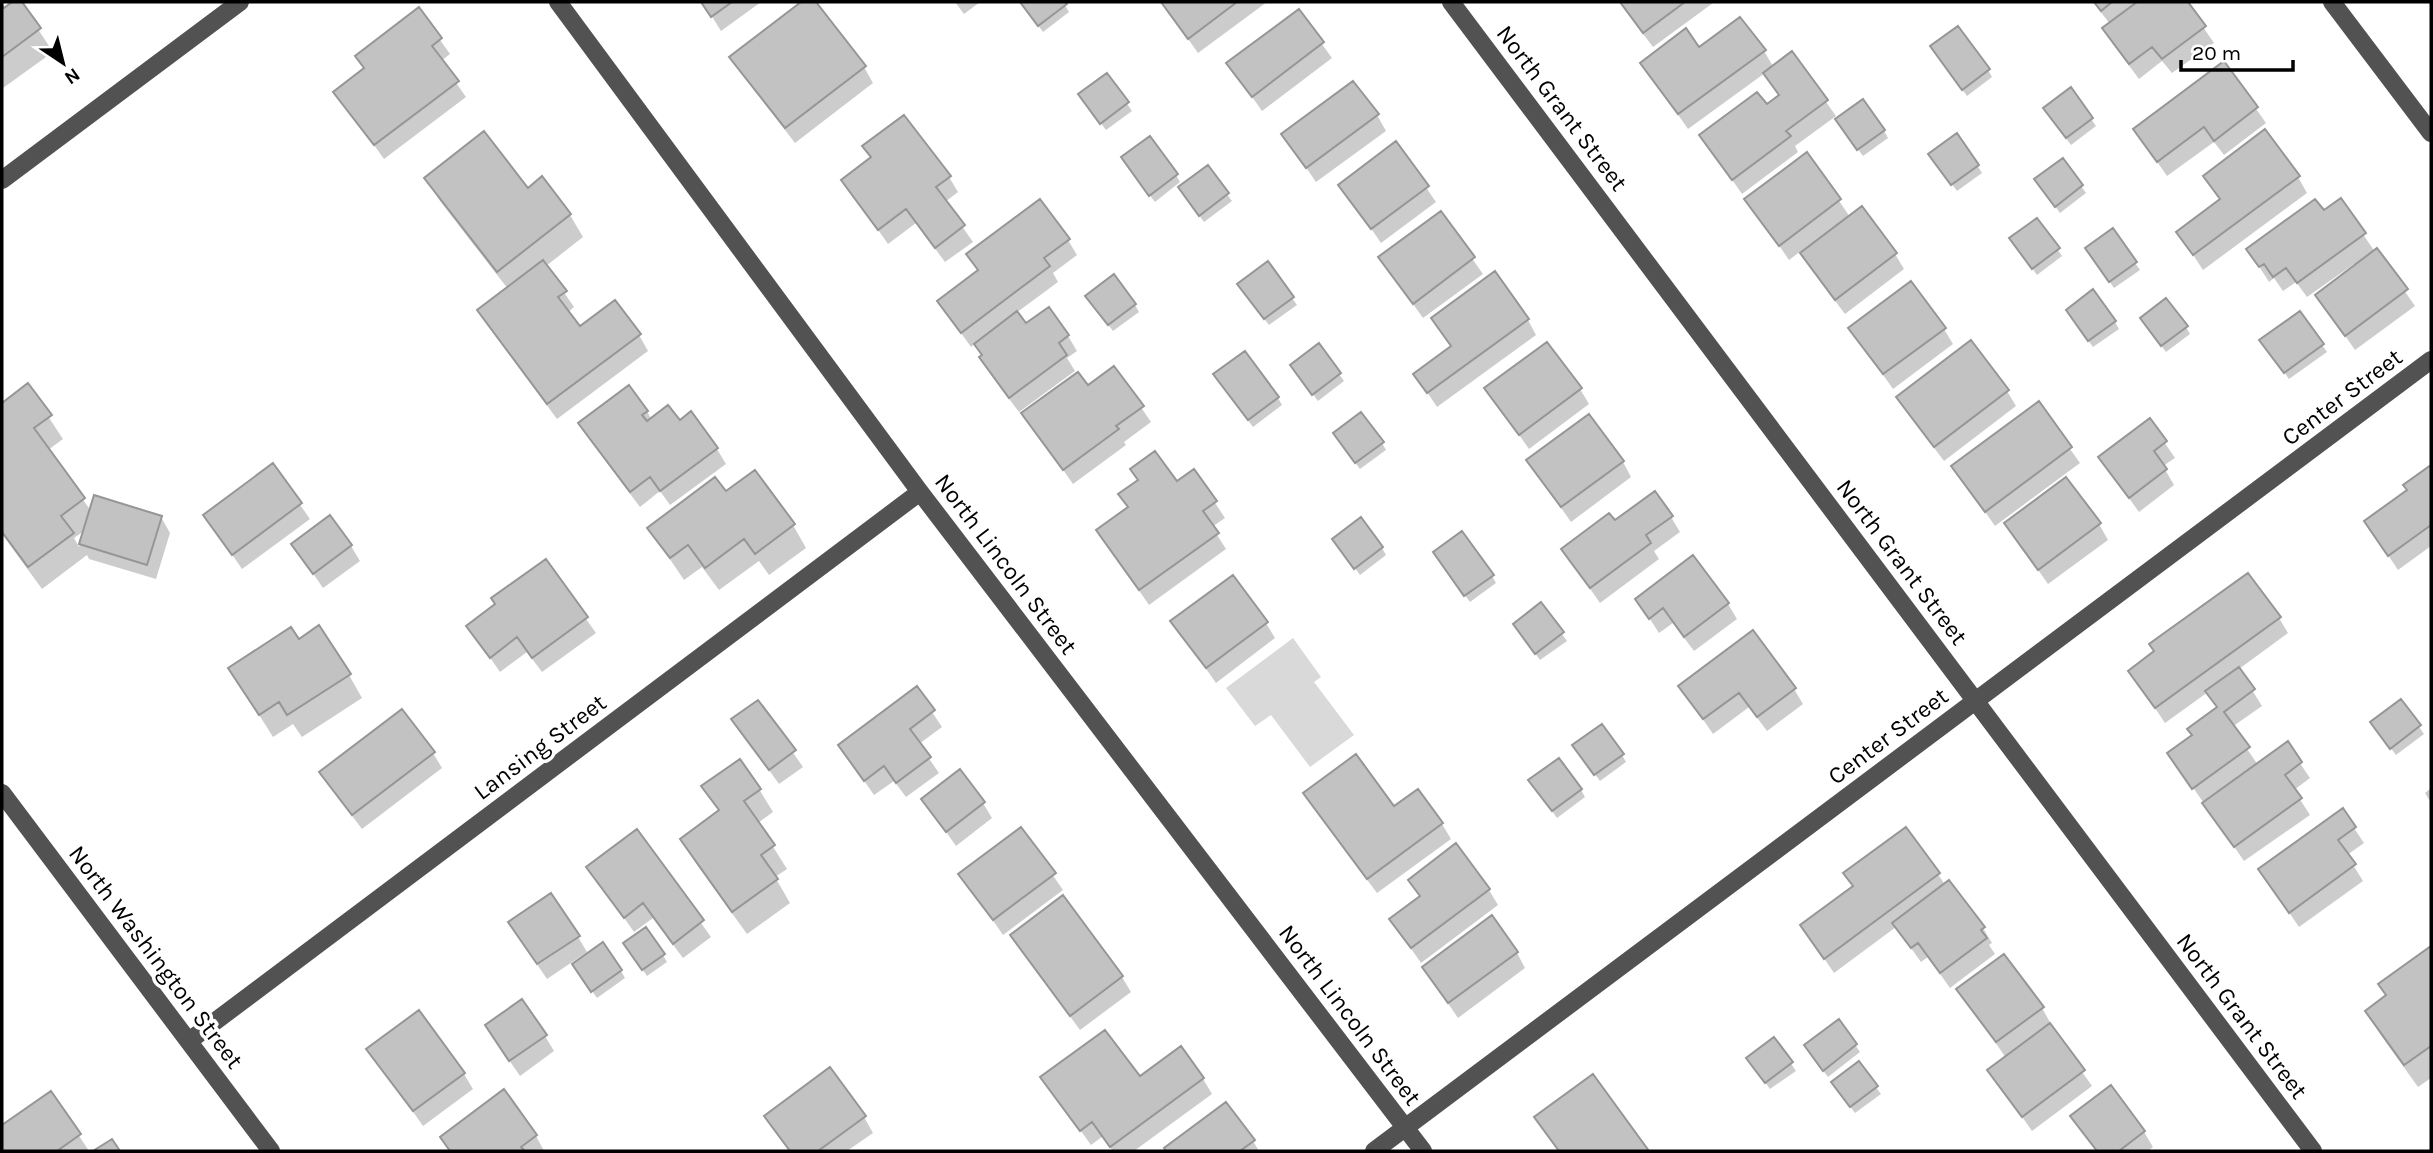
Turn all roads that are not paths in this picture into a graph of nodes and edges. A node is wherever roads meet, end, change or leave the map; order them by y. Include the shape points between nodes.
1 (240, 2) edge
2 (558, 2) edge
3 (1451, 2) edge
4 (2332, 2) edge
5 (2431, 133) edge
6 (2, 180) edge
7 (2431, 360) edge
8 (920, 492) junction
9 (1975, 701) junction
10 (2, 793) edge
11 (189, 1041) junction
12 (1405, 1128) junction
13 (271, 1151) edge
14 (1374, 1151) edge
15 (1423, 1151) edge
16 (2313, 1151) edge

1 - 6 street
2 - 8 street, North Lincoln Street
3 - 9 street, North Grant Street
4 - 5 street
7 - 9 street, Center Street
8 - 11 street, Lansing Street
8 - 12 street, North Lincoln Street
9 - 12 street, Center Street
9 - 16 street, North Grant Street
10 - 11 street, North Washington Street
11 - 13 street, North Washington Street
12 - 14 street, Center Street
12 - 15 street, North Lincoln Street

